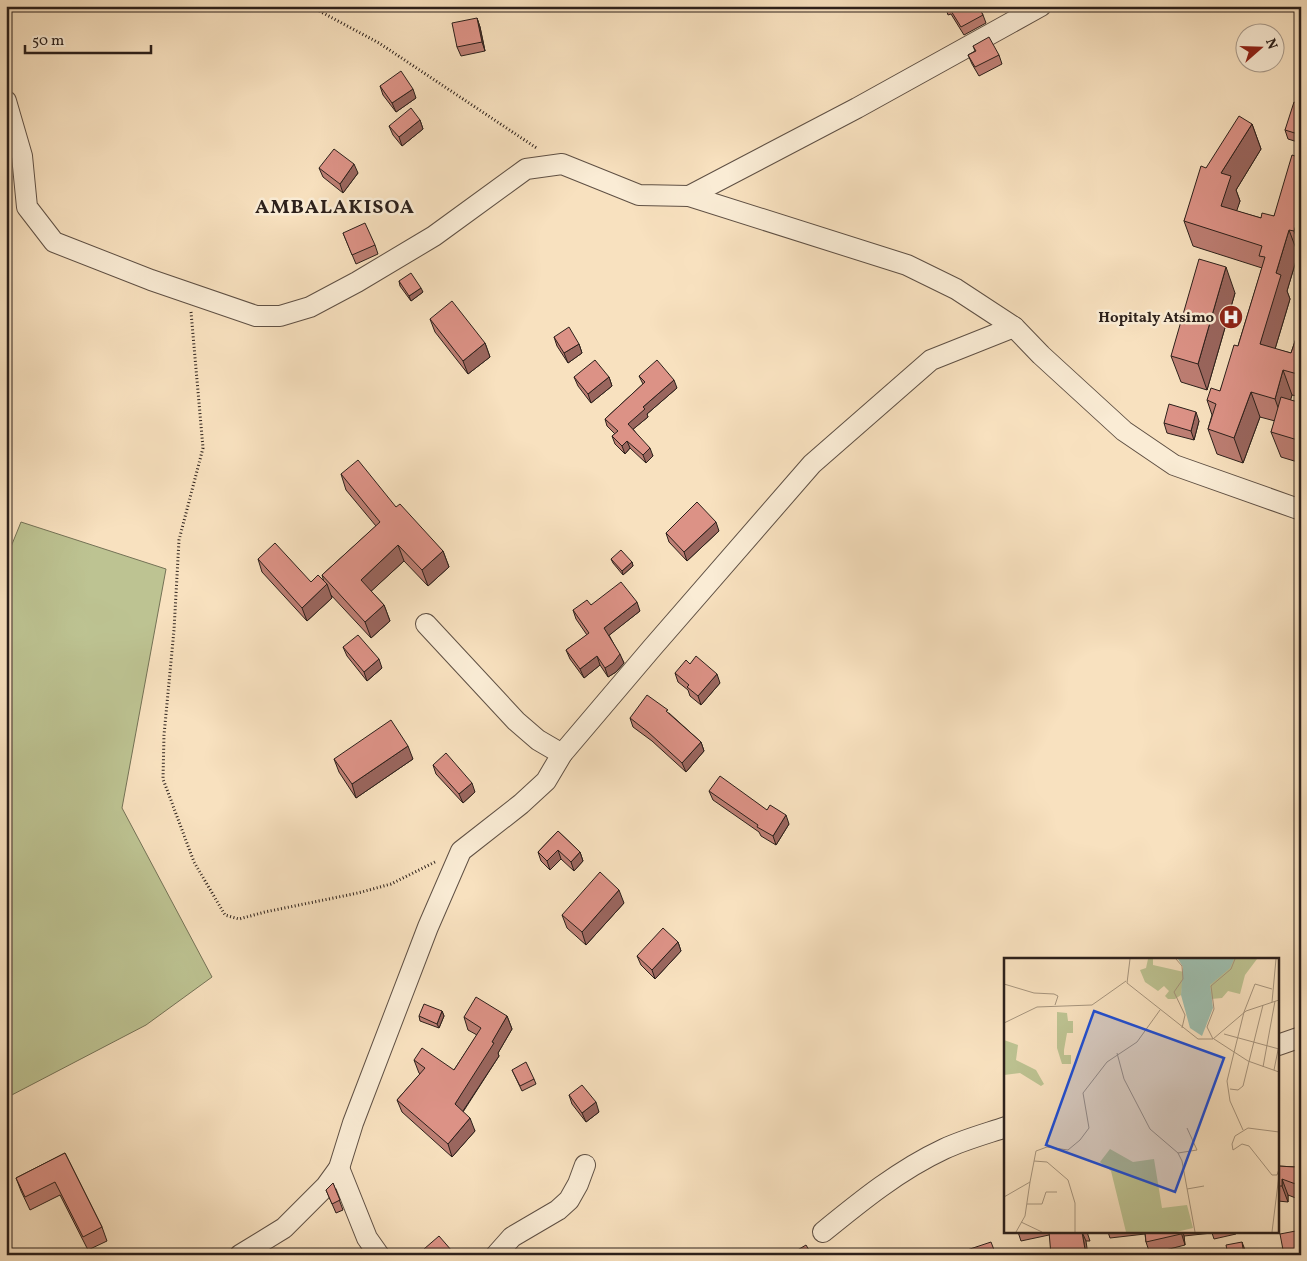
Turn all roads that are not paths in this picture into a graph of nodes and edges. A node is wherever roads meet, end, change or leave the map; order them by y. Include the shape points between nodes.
1 (1041, 6) edge
2 (6, 101) edge
3 (688, 196) junction
4 (1014, 327) junction
5 (1301, 510) edge
6 (426, 624) dead end
7 (562, 754) junction
8 (1301, 1037) edge
9 (1280, 1044) edge
10 (1004, 1128) edge
11 (584, 1165) dead end
12 (340, 1168) junction
13 (823, 1232) dead end
14 (240, 1255) edge
15 (379, 1255) edge
16 (496, 1255) edge

1 - 3 street via 857,108
2 - 3 street via 22,156 27,207 54,242 256,316 280,316 310,307 357,282 434,236 526,169 562,164 639,195
3 - 4 street via 907,265 956,289
4 - 5 street via 1124,431 1174,465
4 - 7 street via 931,360 812,464
6 - 7 street via 516,721 538,740
7 - 12 street via 546,781 461,851 428,927 353,1122
8 - 9 street
10 - 13 street via 944,1148 909,1168 873,1191
11 - 16 street via 569,1200 512,1237
12 - 14 street via 284,1228
12 - 15 street via 368,1238

